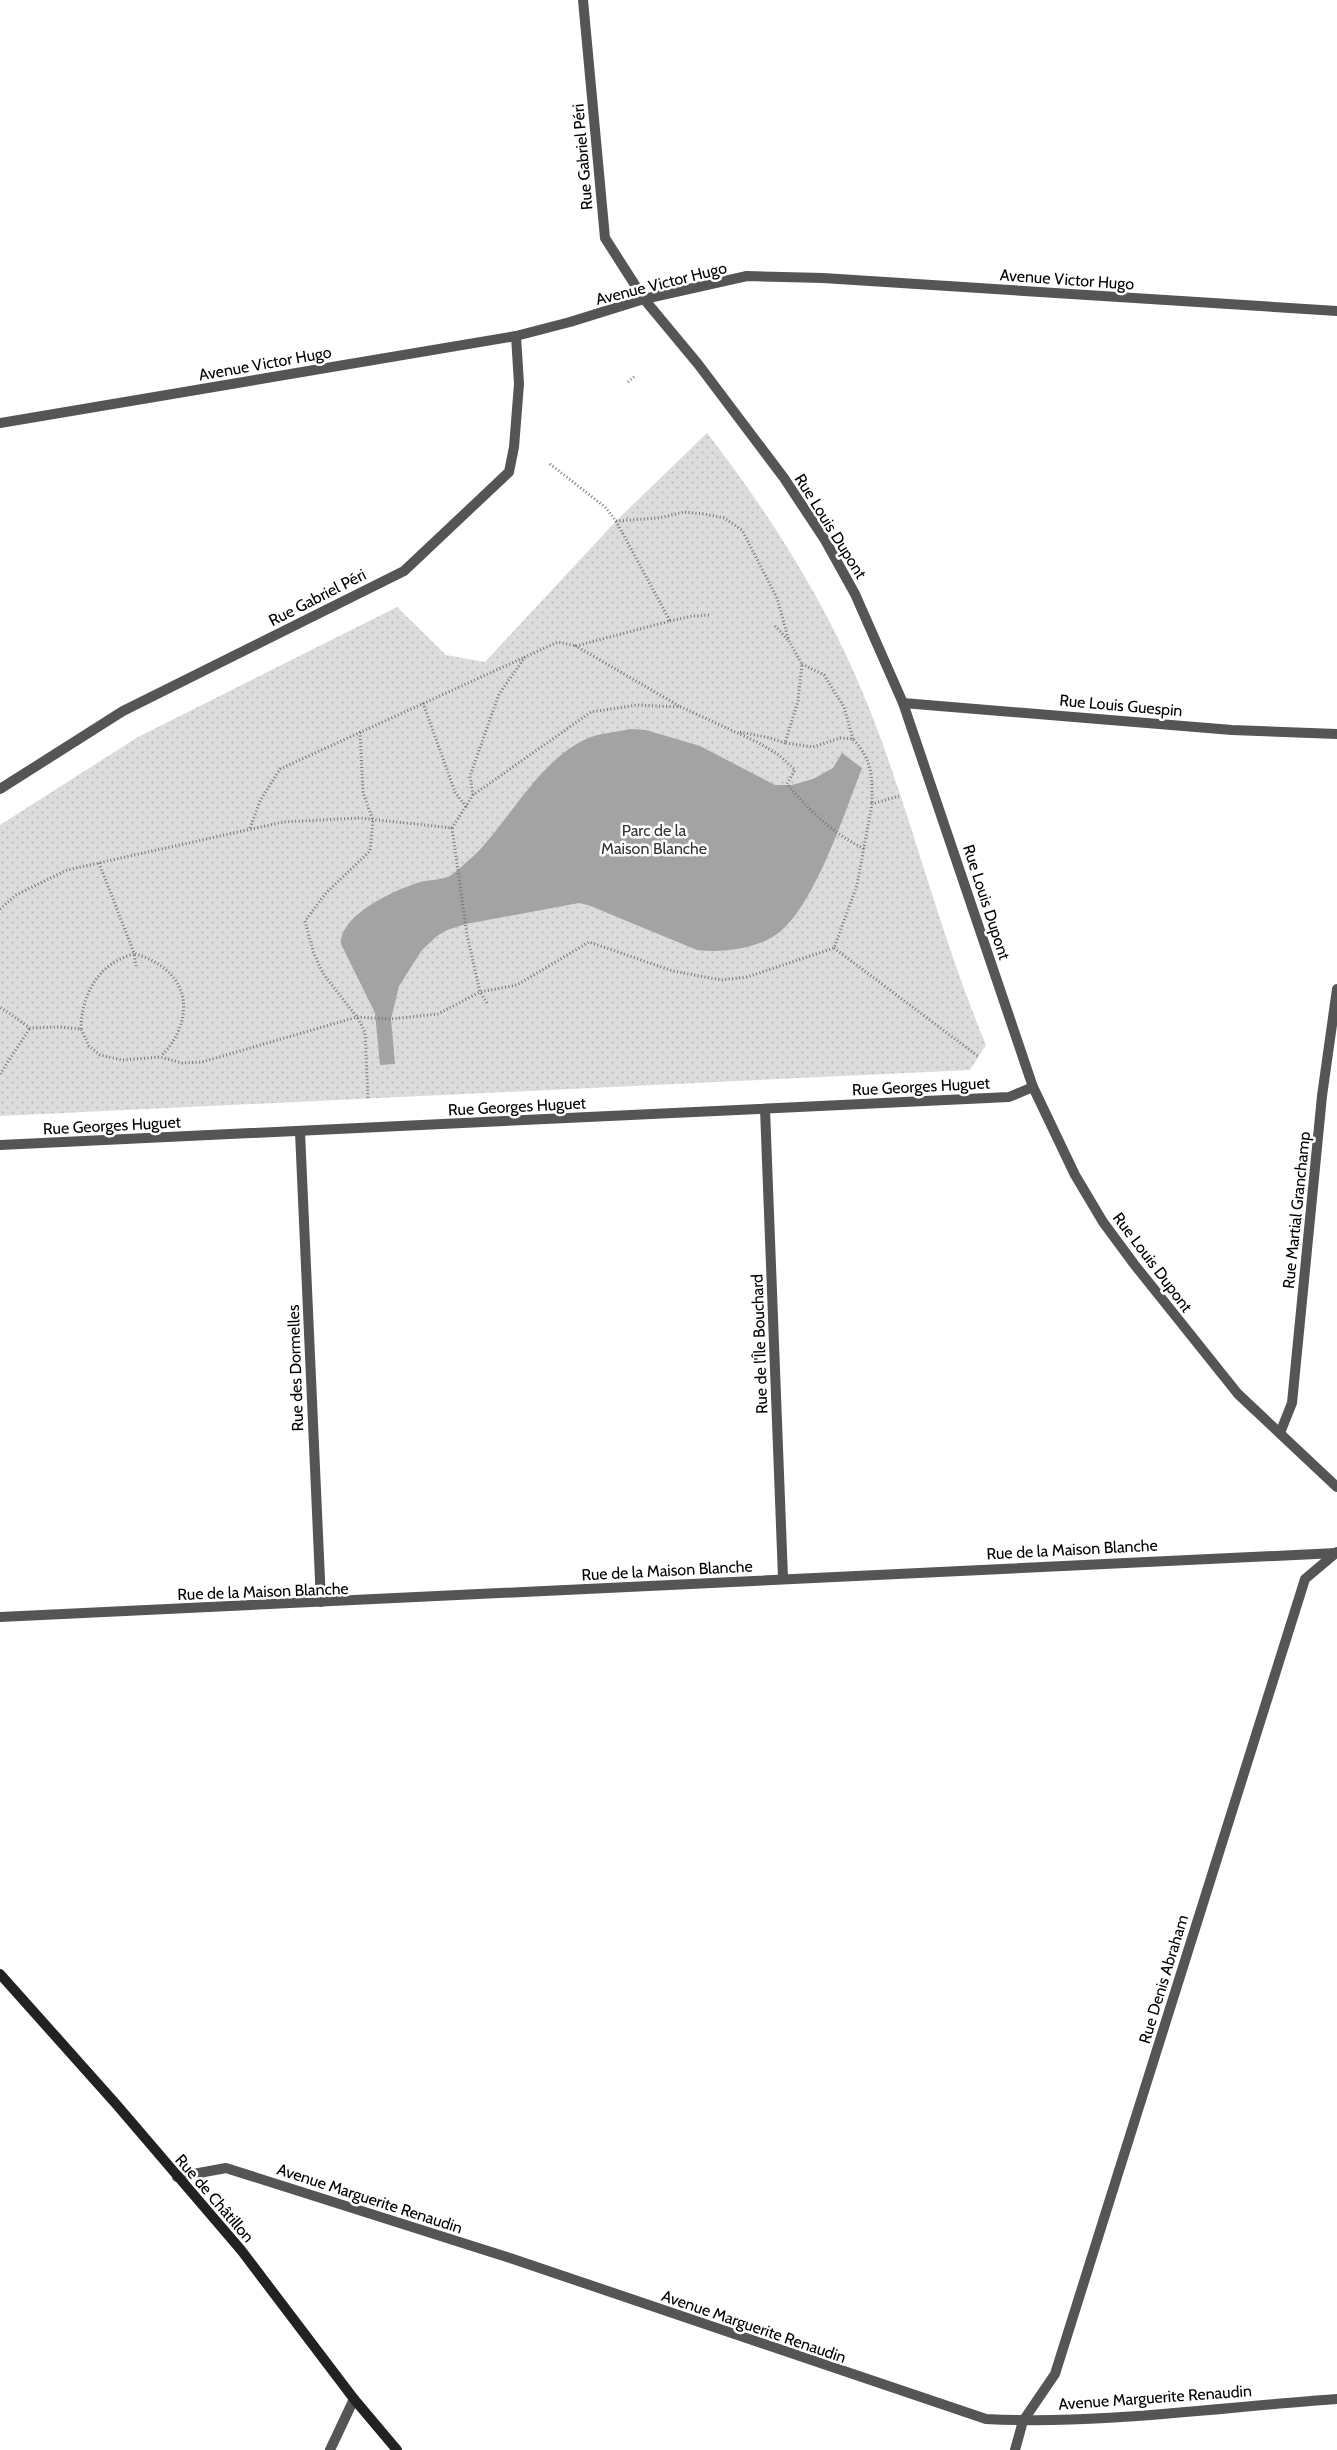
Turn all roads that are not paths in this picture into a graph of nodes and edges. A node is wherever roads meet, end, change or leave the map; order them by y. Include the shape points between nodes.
1 (583, 0) edge
2 (644, 299) junction
3 (1337, 311) edge
4 (516, 336) junction
5 (0, 422) edge
6 (903, 703) junction
7 (1337, 734) edge
8 (0, 789) edge
9 (1337, 989) edge
10 (1033, 1087) junction
11 (765, 1109) junction
12 (300, 1132) junction
13 (0, 1145) edge
14 (1280, 1433) junction
15 (1337, 1487) edge
16 (1336, 1553) edge
17 (783, 1578) junction
18 (321, 1602) junction
19 (0, 1618) edge
20 (0, 1974) edge
21 (177, 2177) junction
22 (354, 2399) junction
23 (1337, 2399) edge
24 (1023, 2420) junction
25 (330, 2450) edge
26 (397, 2450) edge
27 (1015, 2450) edge

1 - 2 street, Rue Gabriel Péri via 605,238
2 - 3 street, Avenue Victor Hugo via 747,276 823,278
2 - 4 street, Avenue Victor Hugo
2 - 6 street, Rue Louis Dupont via 784,478 825,540 855,594
4 - 5 street, Avenue Victor Hugo
4 - 8 street, Rue Gabriel Péri via 519,384 509,472 404,571 123,711
6 - 7 street, Rue Louis Guespin via 1232,730
6 - 10 street, Rue Louis Dupont
9 - 14 street, Rue Martial Granchamp via 1322,1096 1292,1403
10 - 11 street, Rue Georges Huguet via 1009,1097
10 - 14 street, Rue Louis Dupont via 1075,1175 1103,1222 1238,1394
11 - 12 street, Rue Georges Huguet
11 - 17 street, Rue de l'Île Bouchard
12 - 13 street, Rue Georges Huguet
12 - 18 street, Rue des Dormelles
14 - 15 street, Rue Louis Dupont
16 - 17 street, Rue de la Maison Blanche
16 - 24 street, Rue Denis Abraham via 1305,1579 1055,2374
17 - 18 street, Rue de la Maison Blanche
18 - 19 street, Rue de la Maison Blanche
20 - 21 main road, Rue de Châtillon
21 - 22 main road, Rue de Châtillon via 241,2250
21 - 24 street, Avenue Marguerite Renaudin via 226,2168 513,2259 986,2418
22 - 25 street
22 - 26 main road, Rue de Châtillon
23 - 24 street, Avenue Marguerite Renaudin
24 - 27 street, Rue Denis Abraham

